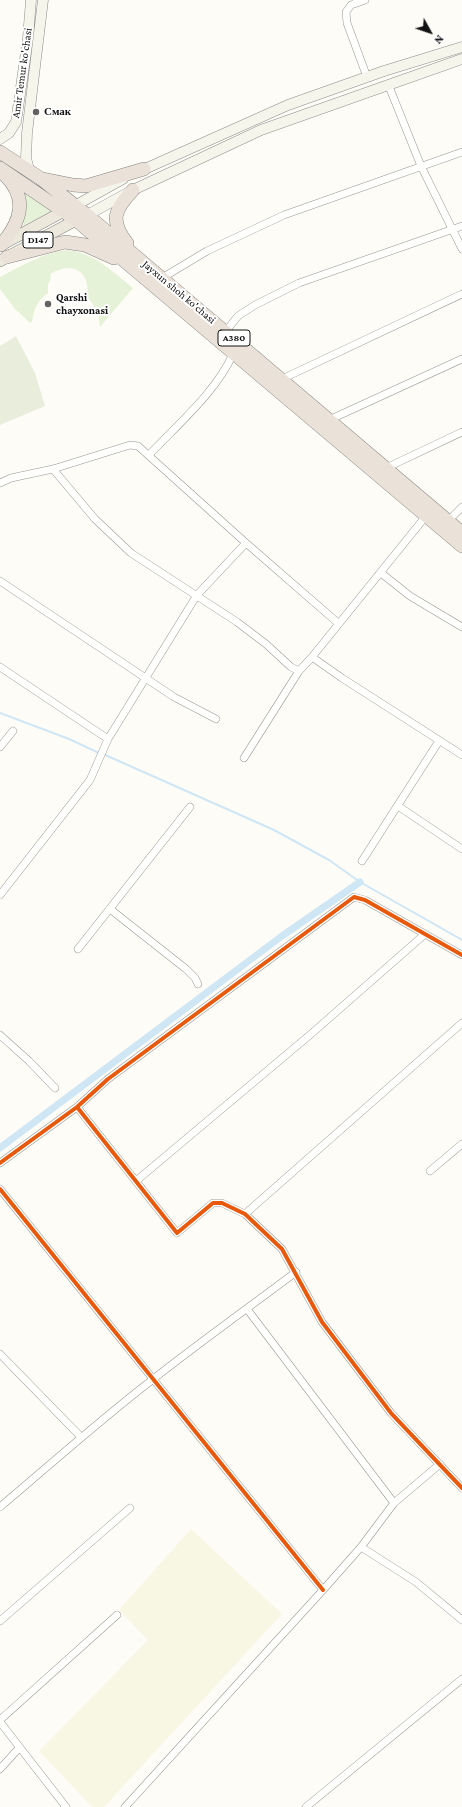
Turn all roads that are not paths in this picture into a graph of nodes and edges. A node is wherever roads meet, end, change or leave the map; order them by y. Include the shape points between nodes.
1 (30, 0) edge
2 (43, 0) edge
3 (365, 0) edge
4 (356, 1) edge
5 (462, 47) edge
6 (462, 59) edge
7 (367, 77) junction
8 (388, 84) junction
9 (0, 138) edge
10 (0, 152) edge
11 (462, 152) edge
12 (421, 166) junction
13 (0, 169) edge
14 (144, 169) junction
15 (29, 170) junction
16 (40, 178) junction
17 (133, 190) junction
18 (69, 209) junction
19 (82, 218) junction
20 (462, 226) edge
21 (451, 229) junction
22 (0, 245) edge
23 (462, 249) edge
24 (4, 259) edge
25 (133, 261) junction
26 (162, 278) junction
27 (462, 294) edge
28 (226, 331) junction
29 (233, 354) junction
30 (462, 359) edge
31 (282, 378) junction
32 (329, 420) junction
33 (462, 432) edge
34 (149, 455) junction
35 (386, 468) junction
36 (53, 469) junction
37 (0, 483) edge
38 (462, 508) edge
39 (426, 516) junction
40 (448, 521) junction
41 (462, 533) edge
42 (246, 543) junction
43 (462, 546) edge
44 (381, 573) junction
45 (0, 581) edge
46 (197, 595) junction
47 (338, 624) junction
48 (462, 628) edge
49 (312, 657) junction
50 (0, 667) edge
51 (299, 671) junction
52 (145, 678) junction
53 (216, 718) dead end
54 (13, 731) dead end
55 (108, 738) junction
56 (440, 741) junction
57 (0, 747) edge
58 (462, 755) edge
59 (244, 758) dead end
60 (398, 806) junction
61 (190, 807) dead end
62 (462, 849) edge
63 (362, 861) dead end
64 (0, 895) edge
65 (110, 909) junction
66 (425, 934) junction
67 (78, 949) dead end
68 (462, 955) edge
69 (198, 984) dead end
70 (462, 1023) edge
71 (0, 1035) edge
72 (55, 1088) dead end
73 (77, 1107) junction
74 (462, 1144) edge
75 (0, 1163) edge
76 (430, 1171) dead end
77 (136, 1181) junction
78 (0, 1188) edge
79 (245, 1214) junction
80 (296, 1272) junction
81 (247, 1309) junction
82 (0, 1354) edge
83 (152, 1379) junction
84 (81, 1436) junction
85 (440, 1464) junction
86 (462, 1488) edge
87 (394, 1503) junction
88 (0, 1507) edge
89 (130, 1508) dead end
90 (361, 1546) junction
91 (323, 1590) junction
92 (117, 1615) dead end
93 (462, 1620) edge
94 (0, 1621) edge
95 (462, 1679) edge
96 (0, 1721) edge
97 (19, 1748) junction
98 (0, 1769) edge
99 (66, 1807) edge
100 (124, 1807) edge
101 (306, 1807) edge

1 - 9 main road, Amir Temur ko'chasi via 28,38 16,122 9,133
2 - 15 main road, Amir Temur ko'chasi via 27,132 26,158
3 - 4 street
4 - 7 street via 346,12 347,23
5 - 7 main road
6 - 8 main road
7 - 14 main road via 288,105
8 - 12 street
8 - 17 main road via 261,130
10 - 15 highway, Jayxun shoh ko'chasi / A380
11 - 12 street
12 - 21 street
12 - 26 street via 284,215 207,251
13 - 18 highway, Jayxun shoh ko'chasi / A380
13 - 22 highway via 12,182 19,200 19,216 13,231
14 - 16 highway via 86,186
14 - 18 main road
15 - 16 highway, Jayxun shoh ko'chasi / A380
16 - 18 highway, Jayxun shoh ko'chasi / A380
17 - 19 main road
17 - 25 highway via 120,204 116,226
18 - 19 highway, Jayxun shoh ko'chasi / A380
18 - 22 main road, D147
19 - 24 main road, D147
19 - 25 highway, Jayxun shoh ko'chasi / A380
20 - 21 street
21 - 23 street
21 - 28 street via 299,283 238,316
24 - 25 highway via 65,242 85,245
25 - 26 highway, Jayxun shoh ko'chasi / A380
25 - 29 highway, Jayxun shoh ko'chasi / A380
26 - 28 highway, Jayxun shoh ko'chasi / A380
27 - 31 street
28 - 31 highway, Jayxun shoh ko'chasi / A380
29 - 34 street via 227,368 214,385
29 - 39 highway, Jayxun shoh ko'chasi / A380
30 - 32 street
31 - 32 highway, Jayxun shoh ko'chasi / A380
32 - 35 highway, Jayxun shoh ko'chasi / A380
33 - 35 street
34 - 36 street via 138,446 130,445
34 - 42 street
35 - 40 highway, Jayxun shoh ko'chasi / A380
36 - 37 street via 11,478
36 - 46 street via 95,519 131,554
38 - 40 street
39 - 43 highway, Jayxun shoh ko'chasi / A380
39 - 44 street
40 - 41 highway, Jayxun shoh ko'chasi / A380
42 - 46 street
42 - 47 street
44 - 47 street
44 - 48 street via 410,596
45 - 52 street
46 - 51 street via 237,622
46 - 52 street
47 - 49 street
49 - 51 street
49 - 56 street
50 - 55 street
51 - 59 street
52 - 53 street via 174,697
52 - 55 street
54 - 57 street
55 - 64 street via 90,780
56 - 58 street
56 - 60 street
60 - 62 street
60 - 63 street
61 - 65 street
65 - 67 street
65 - 69 street via 186,969
66 - 68 street
66 - 73 street via 365,900 354,897 108,1079
66 - 77 street
70 - 79 street
71 - 72 street
73 - 75 street
73 - 77 street
74 - 76 street
77 - 79 street via 177,1233 213,1203
78 - 83 street
79 - 80 street via 282,1249
80 - 81 street
80 - 85 street via 322,1322 391,1413
81 - 83 street
81 - 87 street
82 - 84 street
83 - 84 street
83 - 91 street
84 - 88 street
85 - 86 street
85 - 87 street
87 - 90 street
89 - 94 street
90 - 91 street
90 - 93 street via 416,1582
91 - 100 street
92 - 96 street
95 - 101 street
96 - 97 street
97 - 98 street
97 - 99 street

